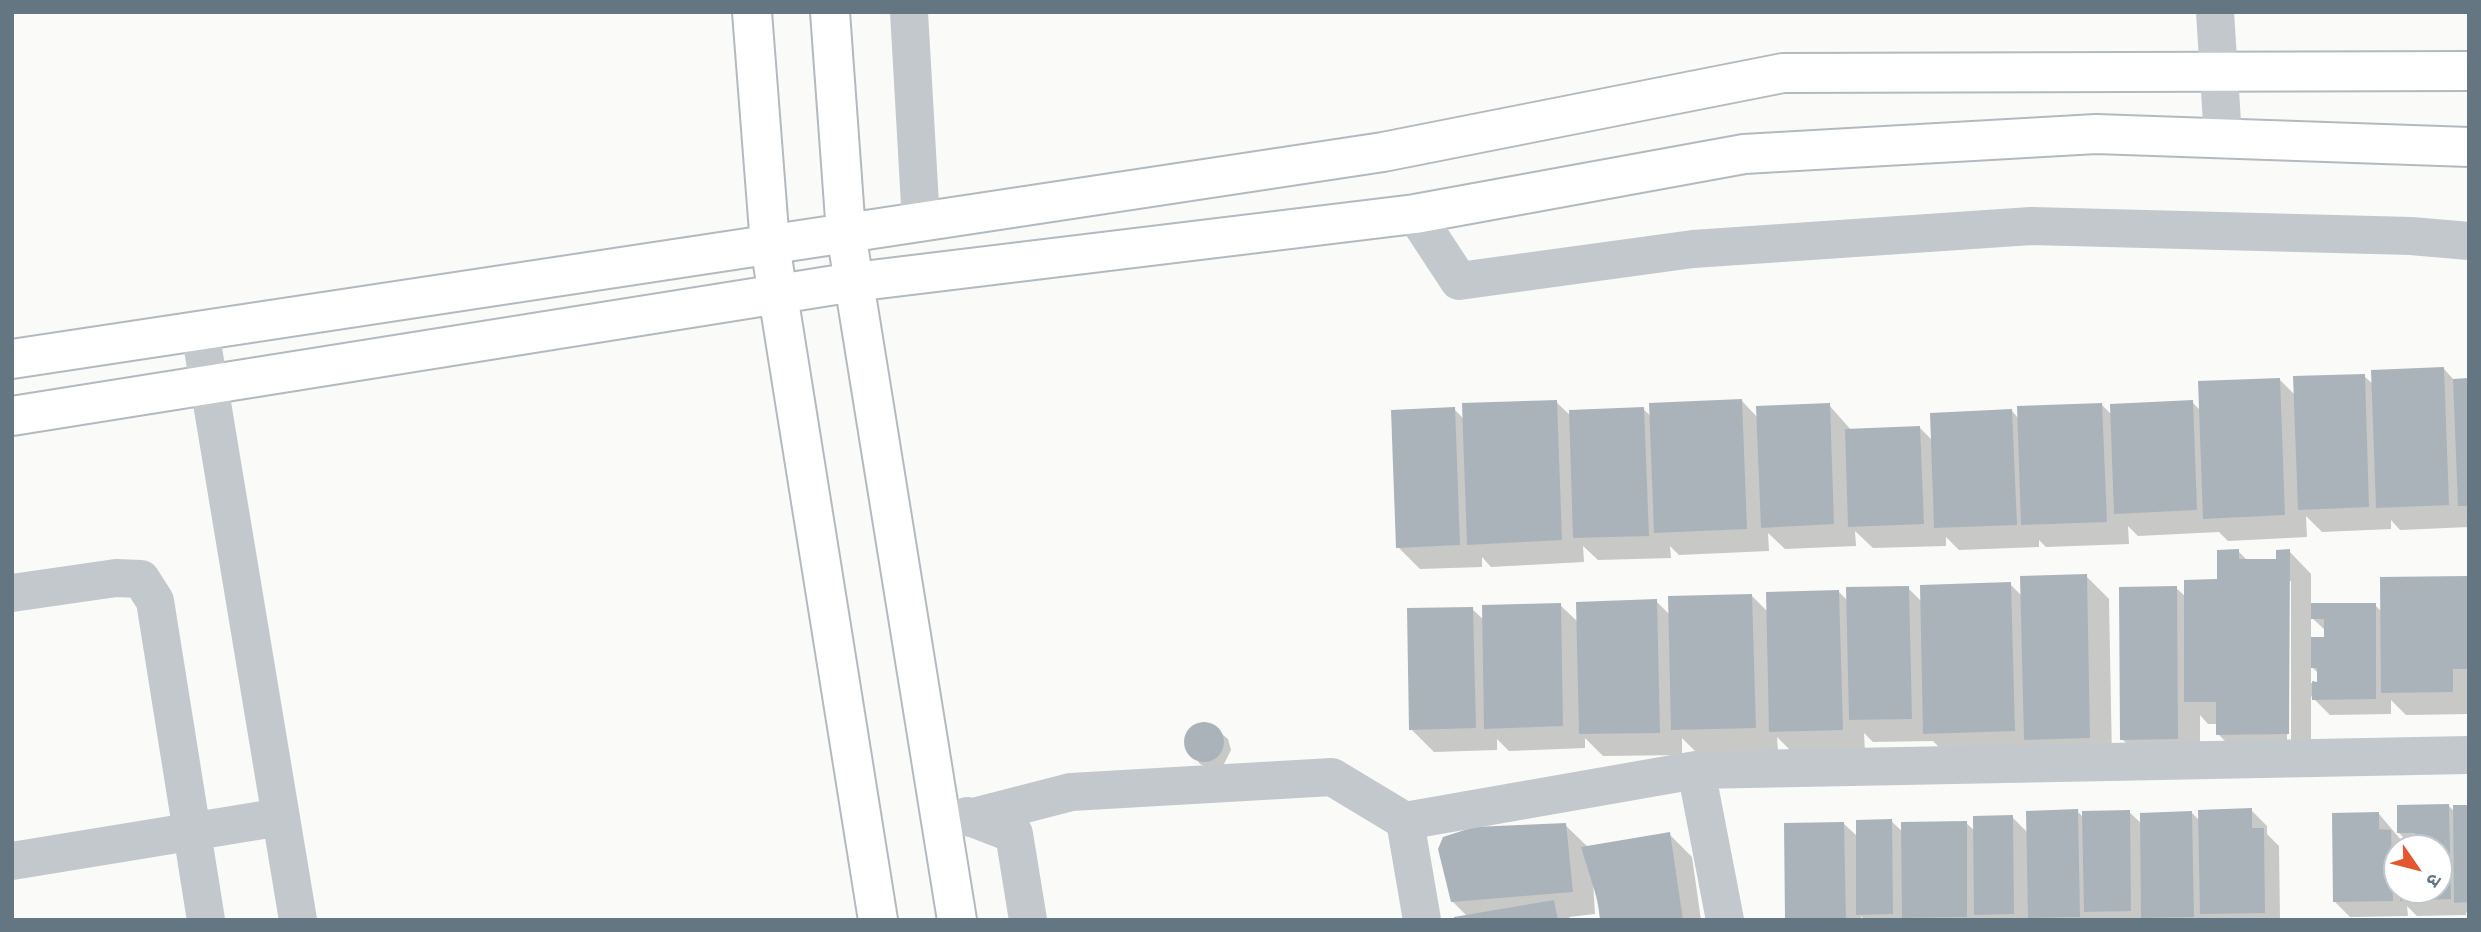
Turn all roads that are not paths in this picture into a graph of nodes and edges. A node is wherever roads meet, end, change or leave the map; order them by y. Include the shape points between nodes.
1 (752, 12) edge
2 (830, 12) edge
3 (909, 12) edge
4 (2214, 12) edge
5 (2469, 71) edge
6 (2219, 73) junction
7 (2223, 138) junction
8 (2469, 146) edge
9 (1415, 214) junction
10 (921, 222) junction
11 (846, 233) junction
12 (2469, 241) edge
13 (770, 245) junction
14 (854, 282) junction
15 (778, 293) junction
16 (200, 331) junction
17 (12, 359) edge
18 (209, 385) junction
19 (12, 416) edge
20 (12, 593) edge
21 (2469, 755) edge
22 (1696, 770) junction
23 (954, 812) junction
24 (281, 817) junction
25 (1405, 821) junction
26 (192, 832) junction
27 (12, 861) edge
28 (206, 920) edge
29 (298, 920) edge
30 (878, 920) edge
31 (957, 920) edge
32 (1028, 920) edge
33 (1422, 920) edge
34 (1725, 920) edge

1 - 13 street
2 - 11 street
3 - 10 street
4 - 6 street
5 - 6 street
6 - 7 street
6 - 10 street via 1783,74 1383,152
7 - 8 street
7 - 9 street via 2096,134 1744,154
9 - 12 street via 1459,281 1693,249 2031,226
9 - 14 street
10 - 11 street
11 - 13 street
11 - 14 street
13 - 15 street
13 - 16 street
14 - 15 street
14 - 23 street
15 - 18 street
15 - 30 street
16 - 17 street
16 - 18 street
18 - 19 street
18 - 24 street
20 - 26 street via 116,578 141,579 155,601
21 - 22 street
22 - 25 street
22 - 34 street
23 - 25 street via 1071,792 1332,777
23 - 31 street
23 - 32 street via 1014,834
24 - 26 street
24 - 29 street
25 - 33 street
26 - 27 street
26 - 28 street

